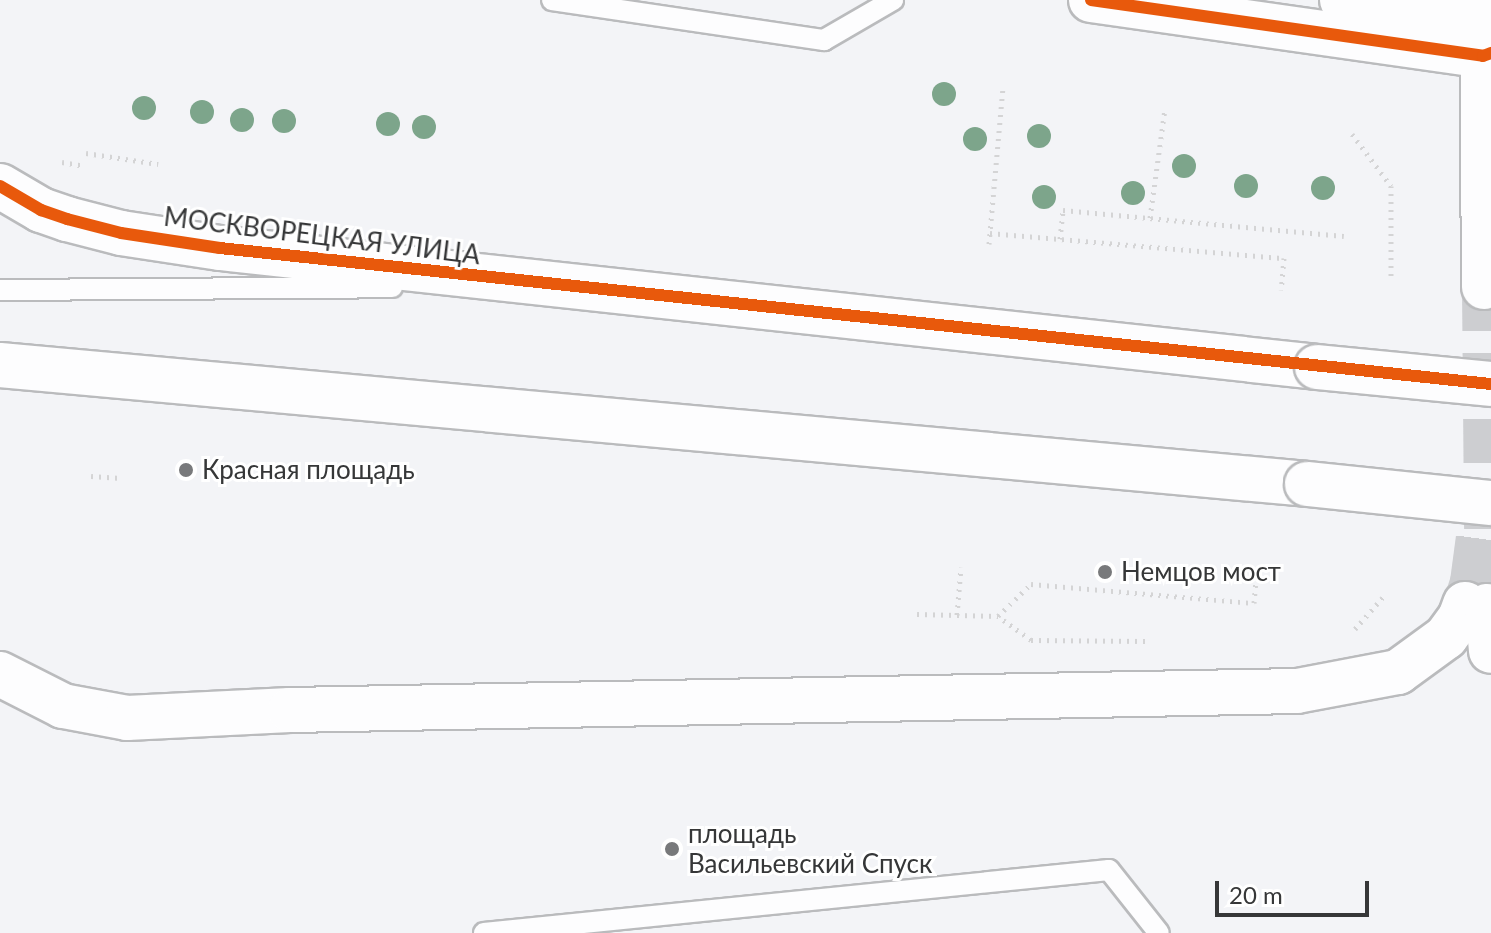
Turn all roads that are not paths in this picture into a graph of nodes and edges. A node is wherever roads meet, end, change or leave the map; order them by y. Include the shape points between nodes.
1 (552, 0) edge
2 (893, 0) edge
3 (1091, 0) edge
4 (1342, 0) edge
5 (1481, 26) edge
6 (0, 186) edge
7 (1484, 287) dead end
8 (0, 290) edge
9 (648, 295) junction
10 (0, 365) edge
11 (111, 377) junction
12 (1491, 384) edge
13 (0, 392) edge
14 (1491, 503) edge
15 (1491, 651) edge
16 (0, 674) edge
17 (484, 933) edge
18 (1159, 933) edge

1 - 2 lane via 824,40
3 - 5 main road
4 - 5 main road
5 - 7 main road
6 - 9 main road, МОСКВОРЕЦКАЯ УЛИЦА via 41,210 121,233
8 - 9 lane via 374,286
9 - 12 main road, МОСКВОРЕЦКАЯ УЛИЦА, bridge
10 - 11 main road
11 - 13 main road
11 - 14 main road, bridge
15 - 16 main road via 1476,605 1446,637 1398,672 1297,691 127,718 63,706
17 - 18 lane via 1109,870

